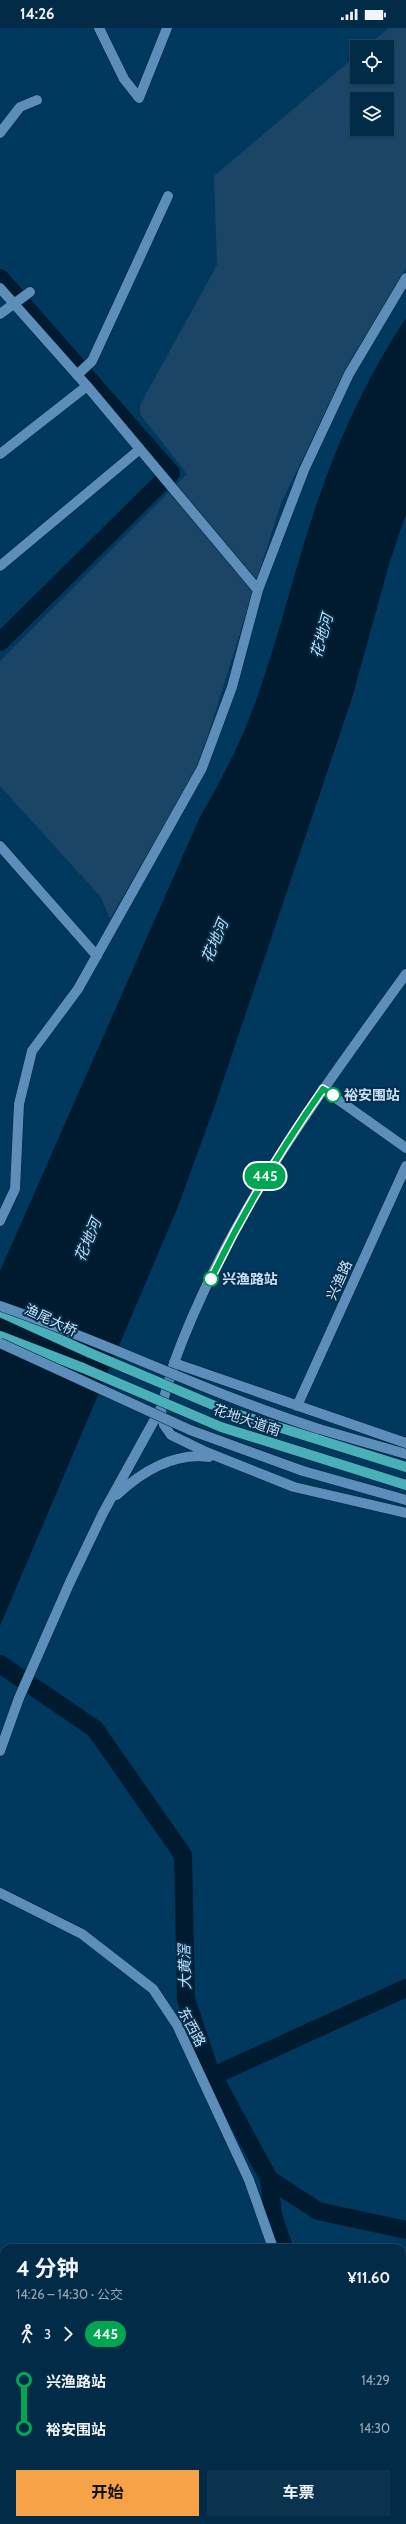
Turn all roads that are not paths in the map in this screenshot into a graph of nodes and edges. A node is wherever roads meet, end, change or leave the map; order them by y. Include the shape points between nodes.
1 (99, 28) edge
2 (168, 28) edge
3 (37, 100) dead end
4 (0, 133) edge
5 (168, 196) dead end
6 (406, 278) edge
7 (0, 288) edge
8 (30, 292) dead end
9 (14, 304) junction
10 (0, 314) edge
11 (77, 375) junction
12 (87, 386) junction
13 (140, 448) junction
14 (0, 454) edge
15 (0, 566) edge
16 (258, 590) junction
17 (0, 846) edge
18 (97, 956) junction
19 (406, 974) edge
20 (323, 1089) junction
21 (406, 1148) edge
22 (406, 1166) edge
23 (0, 1221) edge
24 (0, 1306) edge
25 (0, 1312) edge
26 (0, 1336) edge
27 (0, 1343) edge
28 (90, 1353) joint
29 (174, 1363) junction
30 (297, 1406) junction
31 (161, 1408) junction
32 (406, 1443) edge
33 (406, 1454) edge
34 (225, 1459) junction
35 (406, 1467) edge
36 (406, 1485) edge
37 (406, 1500) edge
38 (103, 1513) junction
39 (406, 1513) edge
40 (0, 1751) edge
41 (0, 1893) edge
42 (272, 2244) edge

1 - 2 street via 124,79 139,98
3 - 4 street via 20,107
5 - 11 street via 92,361
6 - 16 street via 349,374 304,470
7 - 9 street
8 - 9 street
9 - 10 street
9 - 11 street
11 - 12 street
12 - 13 street
12 - 14 street
13 - 15 street
13 - 16 street
16 - 18 street via 232,687 202,768
17 - 18 street
18 - 23 street via 78,989 32,1051 19,1104 15,1189
19 - 20 street
20 - 21 street
20 - 29 street via 279,1154 247,1208 192,1318
22 - 30 street, 兴渔路
24 - 33 street, bridge via 94,1341 245,1403 319,1429
25 - 28 main road, 渔尾大桥
26 - 36 main road, 花地大道南, bridge via 83,1368 221,1427
27 - 37 street, bridge via 190,1430 303,1471
28 - 35 main road, 花地大道南, bridge via 227,1411
29 - 30 street, 花地大道南
29 - 31 street
30 - 32 street, 花地大道南
31 - 34 street via 162,1421 171,1435
31 - 38 street
34 - 38 street via 198,1456 168,1461 127,1486
34 - 39 street via 294,1486
38 - 40 street via 19,1698
41 - 42 street, 东西路 via 82,1934 153,1989 177,2025 250,2180

